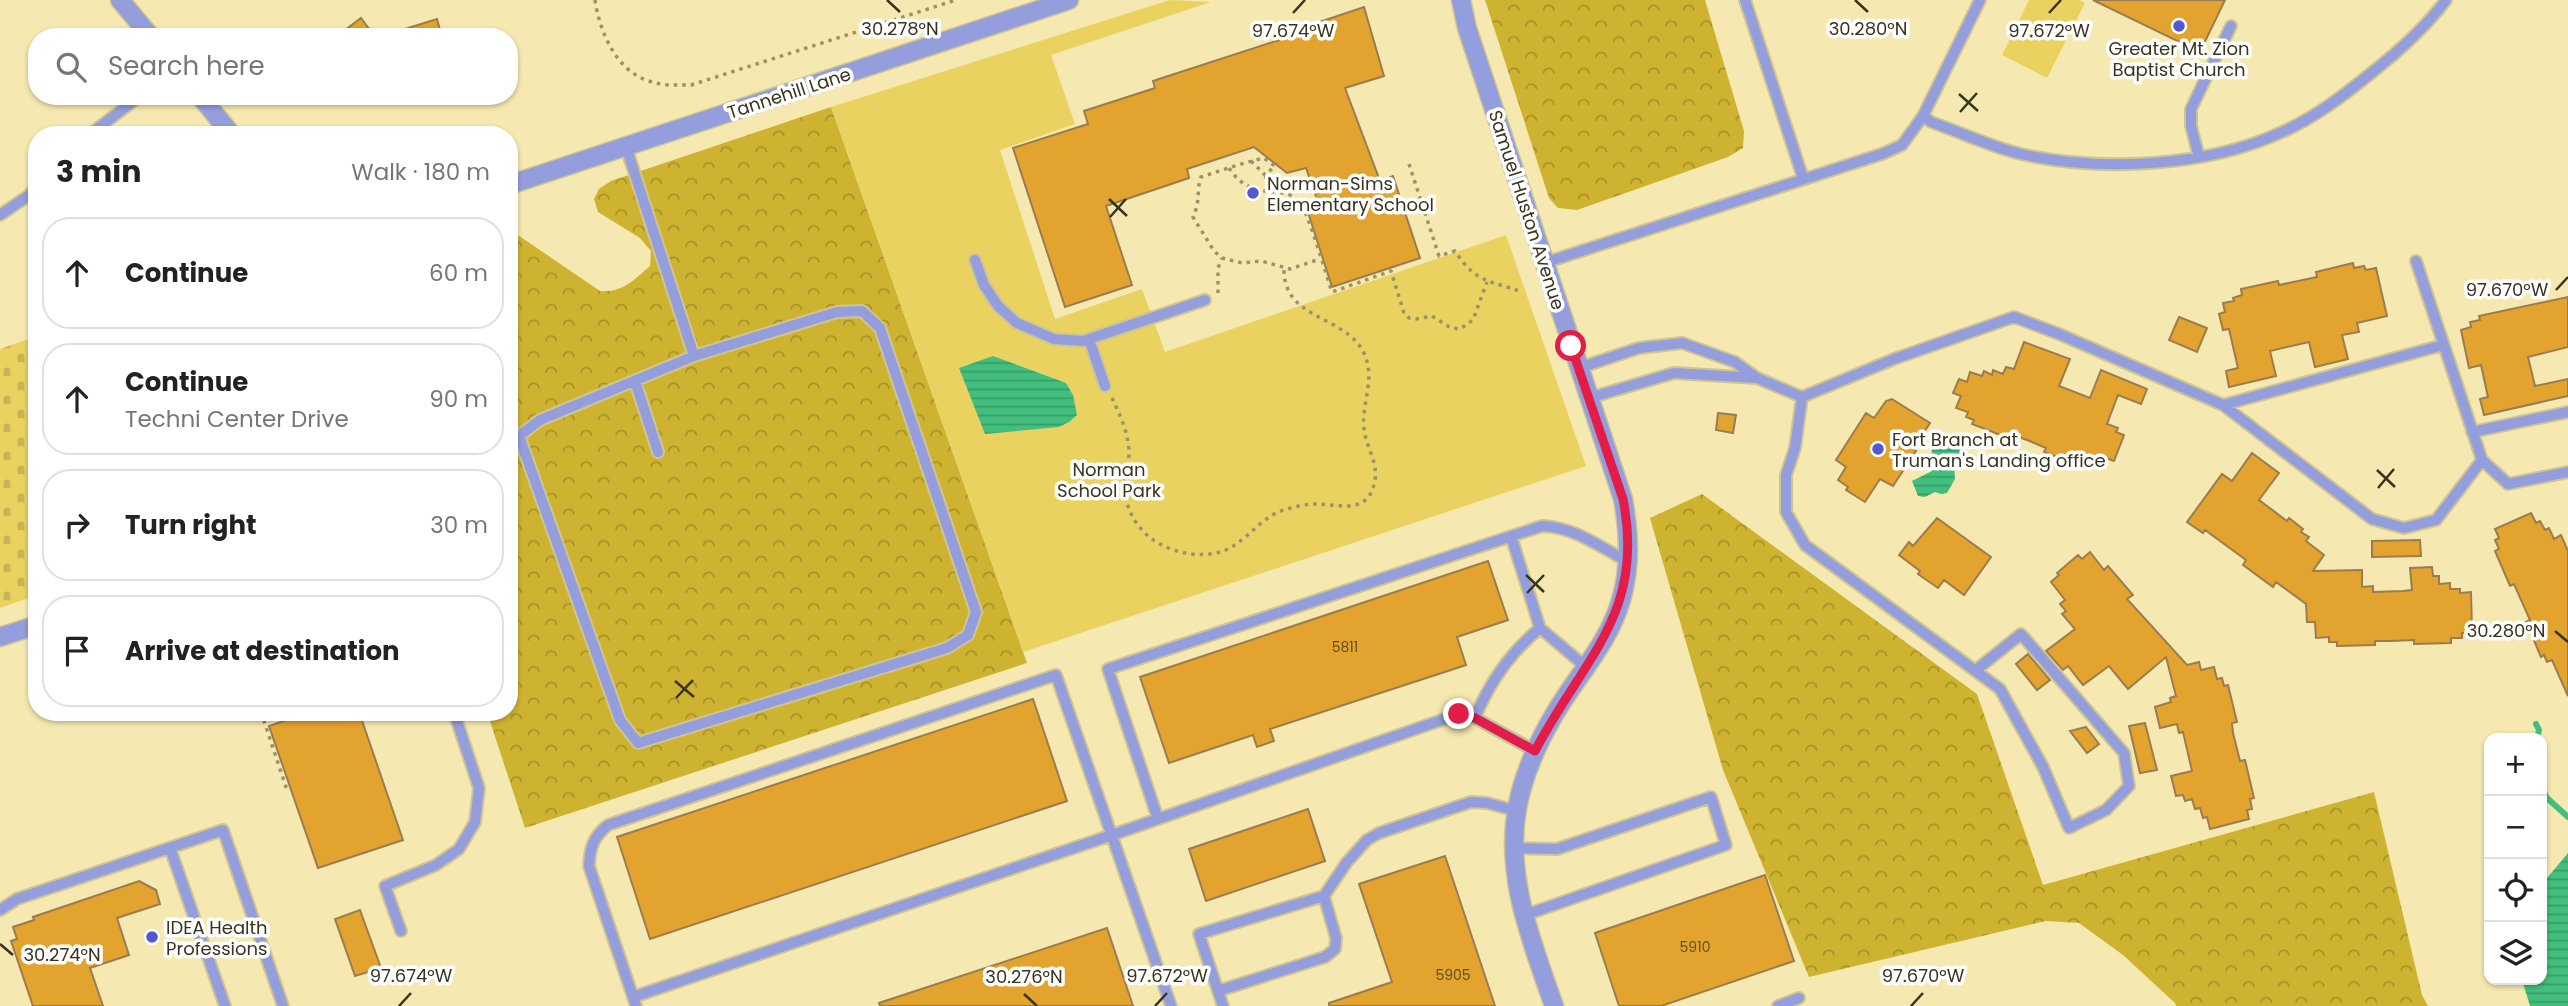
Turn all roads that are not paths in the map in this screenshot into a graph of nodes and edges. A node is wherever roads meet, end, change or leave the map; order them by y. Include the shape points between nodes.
1 (120, 0) edge
2 (1069, 0) edge
3 (1461, 0) edge
4 (1745, 0) edge
5 (1980, 0) edge
6 (2446, 0) edge
7 (2231, 26) dead end
8 (143, 28) edge
9 (127, 105) edge
10 (207, 105) edge
11 (1923, 116) junction
12 (101, 126) edge
13 (225, 126) edge
14 (626, 147) junction
15 (2199, 157) junction
16 (1803, 178) junction
17 (518, 182) edge
18 (28, 196) edge
19 (0, 215) edge
20 (975, 260) dead end
21 (2416, 261) dead end
22 (1544, 263) junction
23 (1205, 300) road end
24 (1089, 339) junction
25 (2443, 345) junction
26 (694, 356) junction
27 (1579, 368) junction
28 (1757, 378) junction
29 (635, 381) junction
30 (1105, 386) road end
31 (1802, 397) junction
32 (1589, 398) junction
33 (2223, 405) junction
34 (2568, 412) edge
35 (2472, 432) junction
36 (518, 435) edge
37 (518, 449) edge
38 (658, 452) dead end
39 (2482, 460) junction
40 (2568, 472) edge
41 (1511, 536) junction
42 (1628, 562) junction
43 (28, 628) edge
44 (1540, 628) junction
45 (0, 637) edge
46 (1586, 667) junction
47 (1976, 670) junction
48 (1475, 718) junction
49 (457, 721) edge
50 (1535, 751) junction
51 (1517, 811) junction
52 (1158, 819) junction
53 (1112, 835) junction
54 (170, 848) junction
55 (1514, 848) junction
56 (1324, 897) junction
57 (0, 909) edge
58 (1525, 915) junction
59 (401, 931) dead end
60 (1218, 991) junction
61 (1799, 998) dead end
62 (634, 1002) edge
63 (225, 1006) edge
64 (283, 1006) edge
65 (1171, 1006) edge
66 (1223, 1006) edge
67 (1554, 1006) edge
68 (1778, 1006) edge

1 - 8 street
2 - 14 street, Tannehill Lane
3 - 22 street, Samuel Huston Avenue
4 - 16 lane
5 - 11 lane
6 - 15 lane via 2389,60 2339,100 2281,133
7 - 15 lane via 2192,108 2191,126
9 - 12 lane
10 - 13 street
11 - 15 lane via 2020,153 2068,161 2162,164
11 - 16 lane via 1902,145
14 - 17 street, Tannehill Lane
14 - 26 lane
16 - 22 lane
18 - 19 lane
20 - 24 lane via 984,285 1017,323 1054,339
21 - 25 lane
22 - 27 street, Samuel Huston Avenue
23 - 24 lane
24 - 30 lane
25 - 33 lane
25 - 35 lane
26 - 29 lane
26 - 37 lane via 836,312 862,311 880,328 976,612 968,635 947,648 638,743 620,720
27 - 28 lane via 1639,348 1682,343 1735,362
27 - 32 street, Samuel Huston Avenue
28 - 31 lane
28 - 32 lane via 1674,373
29 - 36 lane via 540,420
29 - 38 lane
31 - 33 lane via 2014,317
31 - 47 lane via 1786,475 1786,512 1805,545
32 - 42 street, Samuel Huston Avenue via 1623,499
33 - 39 lane via 2372,519 2404,528 2436,520
34 - 35 lane
35 - 39 lane
39 - 40 lane via 2508,484
41 - 42 lane via 1542,526 1555,527
41 - 44 lane
41 - 52 lane via 1108,669
42 - 46 street, Samuel Huston Avenue via 1616,613
43 - 45 street
44 - 46 lane
44 - 48 lane via 1493,681
46 - 50 street, Samuel Huston Avenue
47 - 47 lane via 2000,688 2070,828 2106,810 2129,786 2124,753 2021,634
48 - 50 lane
48 - 52 lane via 1459,714
49 - 59 lane via 479,788 475,822 459,849 436,865 385,886
50 - 51 street, Samuel Huston Avenue
51 - 55 street, Samuel Huston Avenue
51 - 56 lane via 1471,802 1379,834 1347,862
52 - 53 lane
53 - 62 lane
53 - 62 lane via 1056,675 608,825 595,835 589,866
53 - 65 lane
54 - 57 lane via 17,899
54 - 63 lane
54 - 64 lane via 223,830
55 - 58 street, Samuel Huston Avenue
55 - 58 lane via 1557,849 1711,797 1726,845
56 - 60 lane via 1335,949 1325,957
56 - 60 lane via 1199,934
58 - 67 street, Samuel Huston Avenue
60 - 66 lane
61 - 68 lane

